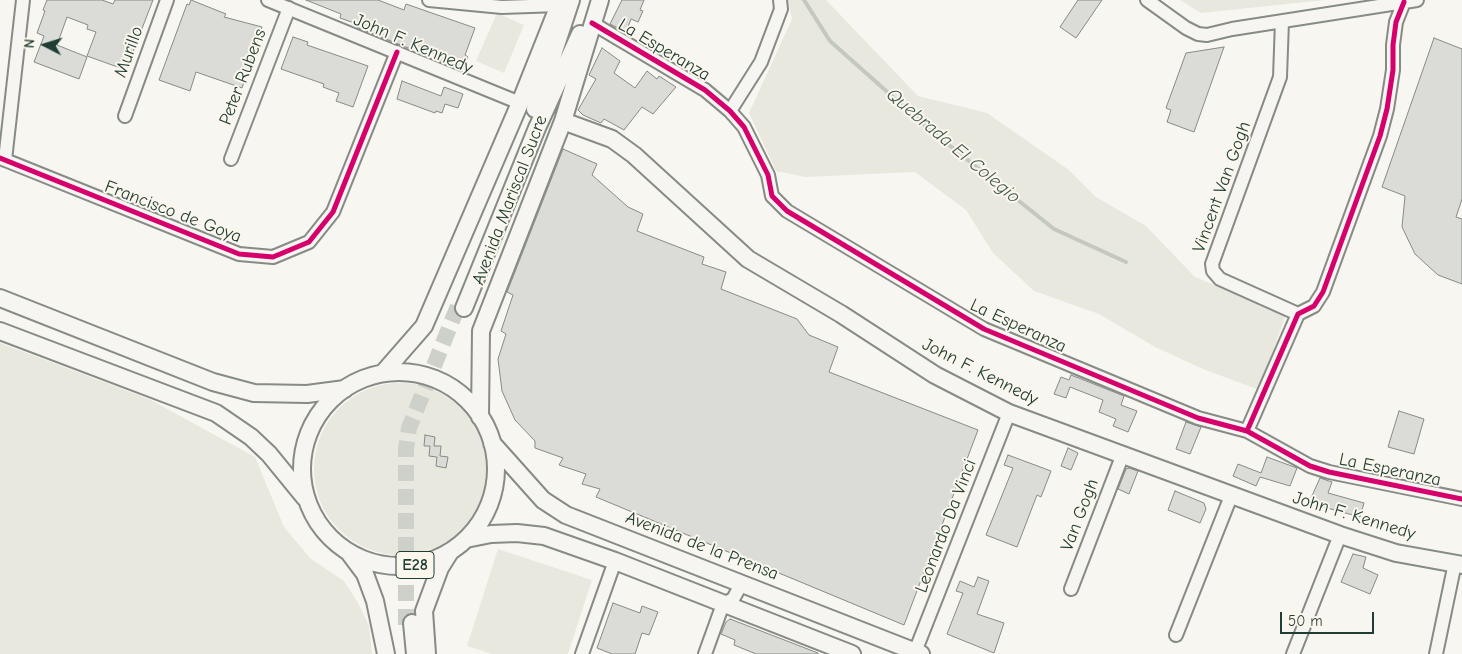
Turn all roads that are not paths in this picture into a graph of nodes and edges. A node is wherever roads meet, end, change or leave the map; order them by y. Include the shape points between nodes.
1 (23, 0) edge
2 (167, 0) edge
3 (268, 0) edge
4 (429, 0) edge
5 (592, 0) edge
6 (600, 0) edge
7 (1147, 0) edge
8 (1351, 0) edge
9 (1410, 1) edge
10 (563, 2) edge
11 (780, 5) edge
12 (289, 8) junction
13 (1364, 8) junction
14 (1282, 21) junction
15 (592, 23) junction
16 (397, 52) junction
17 (520, 103) junction
18 (730, 111) junction
19 (125, 116) dead end
20 (562, 121) junction
21 (3, 159) edge
22 (231, 159) dead end
23 (0, 298) edge
24 (1298, 314) junction
25 (0, 331) edge
26 (383, 373) junction
27 (345, 389) junction
28 (1009, 413) junction
29 (480, 416) junction
30 (1247, 431) junction
31 (492, 443) junction
32 (1122, 454) junction
33 (1231, 496) junction
34 (1462, 499) edge
35 (308, 503) junction
36 (1340, 535) junction
37 (466, 539) junction
38 (348, 551) junction
39 (451, 551) junction
40 (615, 561) junction
41 (1459, 564) edge
42 (742, 583) junction
43 (1071, 589) dead end
44 (723, 604) junction
45 (1176, 635) dead end
46 (918, 653) edge
47 (386, 654) edge
48 (410, 654) edge
49 (415, 654) edge
50 (427, 654) edge
51 (582, 654) edge
52 (705, 654) edge
53 (852, 654) edge
54 (1293, 654) edge
55 (1436, 654) edge

1 - 21 street
2 - 19 street, Murillo
3 - 12 street, John F. Kennedy
4 - 10 street via 502,7
5 - 10 main road, Avenida Mariscal Sucre via 461,307 528,130
6 - 15 main road, Avenida Mariscal Sucre
7 - 14 street via 1198,34
8 - 13 street
9 - 13 street
9 - 24 street via 1396,22 1390,89 1380,136 1323,292 1314,306
10 - 17 main road, Avenida Mariscal Sucre
11 - 18 street via 761,62
12 - 16 street, John F. Kennedy
12 - 22 street, Peter Rubens
13 - 14 street
14 - 24 street, Vincent Van Gogh via 1280,77 1212,264 1220,279
15 - 18 street, La Esperanza via 705,90
15 - 20 main road, Avenida Mariscal Sucre
16 - 17 street, John F. Kennedy
16 - 21 street, Francisco de Goya via 333,212 309,242 273,257 239,254
17 - 26 main road, Avenida Mariscal Sucre via 424,326
18 - 30 street, La Esperanza via 744,126 768,175 772,196 787,212 984,329 1198,418
20 - 28 main road, John F. Kennedy via 612,139 634,155 748,259 935,375
20 - 29 main road, Avenida Mariscal Sucre via 481,331
23 - 27 main road, E28 via 213,382 259,394 307,394
24 - 30 street
25 - 35 main road, E28 via 216,413 252,437
26 - 27 main road, E28
26 - 29 main road, E28 via 429,376 455,390
27 - 35 main road, E28 via 328,403 307,440 303,475
28 - 32 main road, John F. Kennedy
28 - 46 street, Leonardo Da Vinci
29 - 31 main road, E28
30 - 34 street, La Esperanza via 1288,455 1323,470
31 - 37 main road, E28 via 496,464 491,498 479,523
31 - 42 main road, Avenida de la Prensa via 552,508
32 - 33 main road, John F. Kennedy
32 - 43 street, Van Gogh
33 - 36 main road, John F. Kennedy
33 - 45 street
35 - 38 main road, E28 via 331,538
36 - 41 main road, John F. Kennedy via 1396,553
36 - 54 street
37 - 39 main road, E28
37 - 40 main road via 516,533 544,536
38 - 39 main road, E28 via 373,562 400,566 418,564
38 - 47 main road via 365,574 375,602
39 - 50 main road via 440,568 424,611
40 - 44 main road
40 - 51 street
41 - 55 street
42 - 44 street via 733,599
42 - 46 main road, Avenida de la Prensa
44 - 52 street
44 - 53 main road
48 - 49 main road via 409,624

